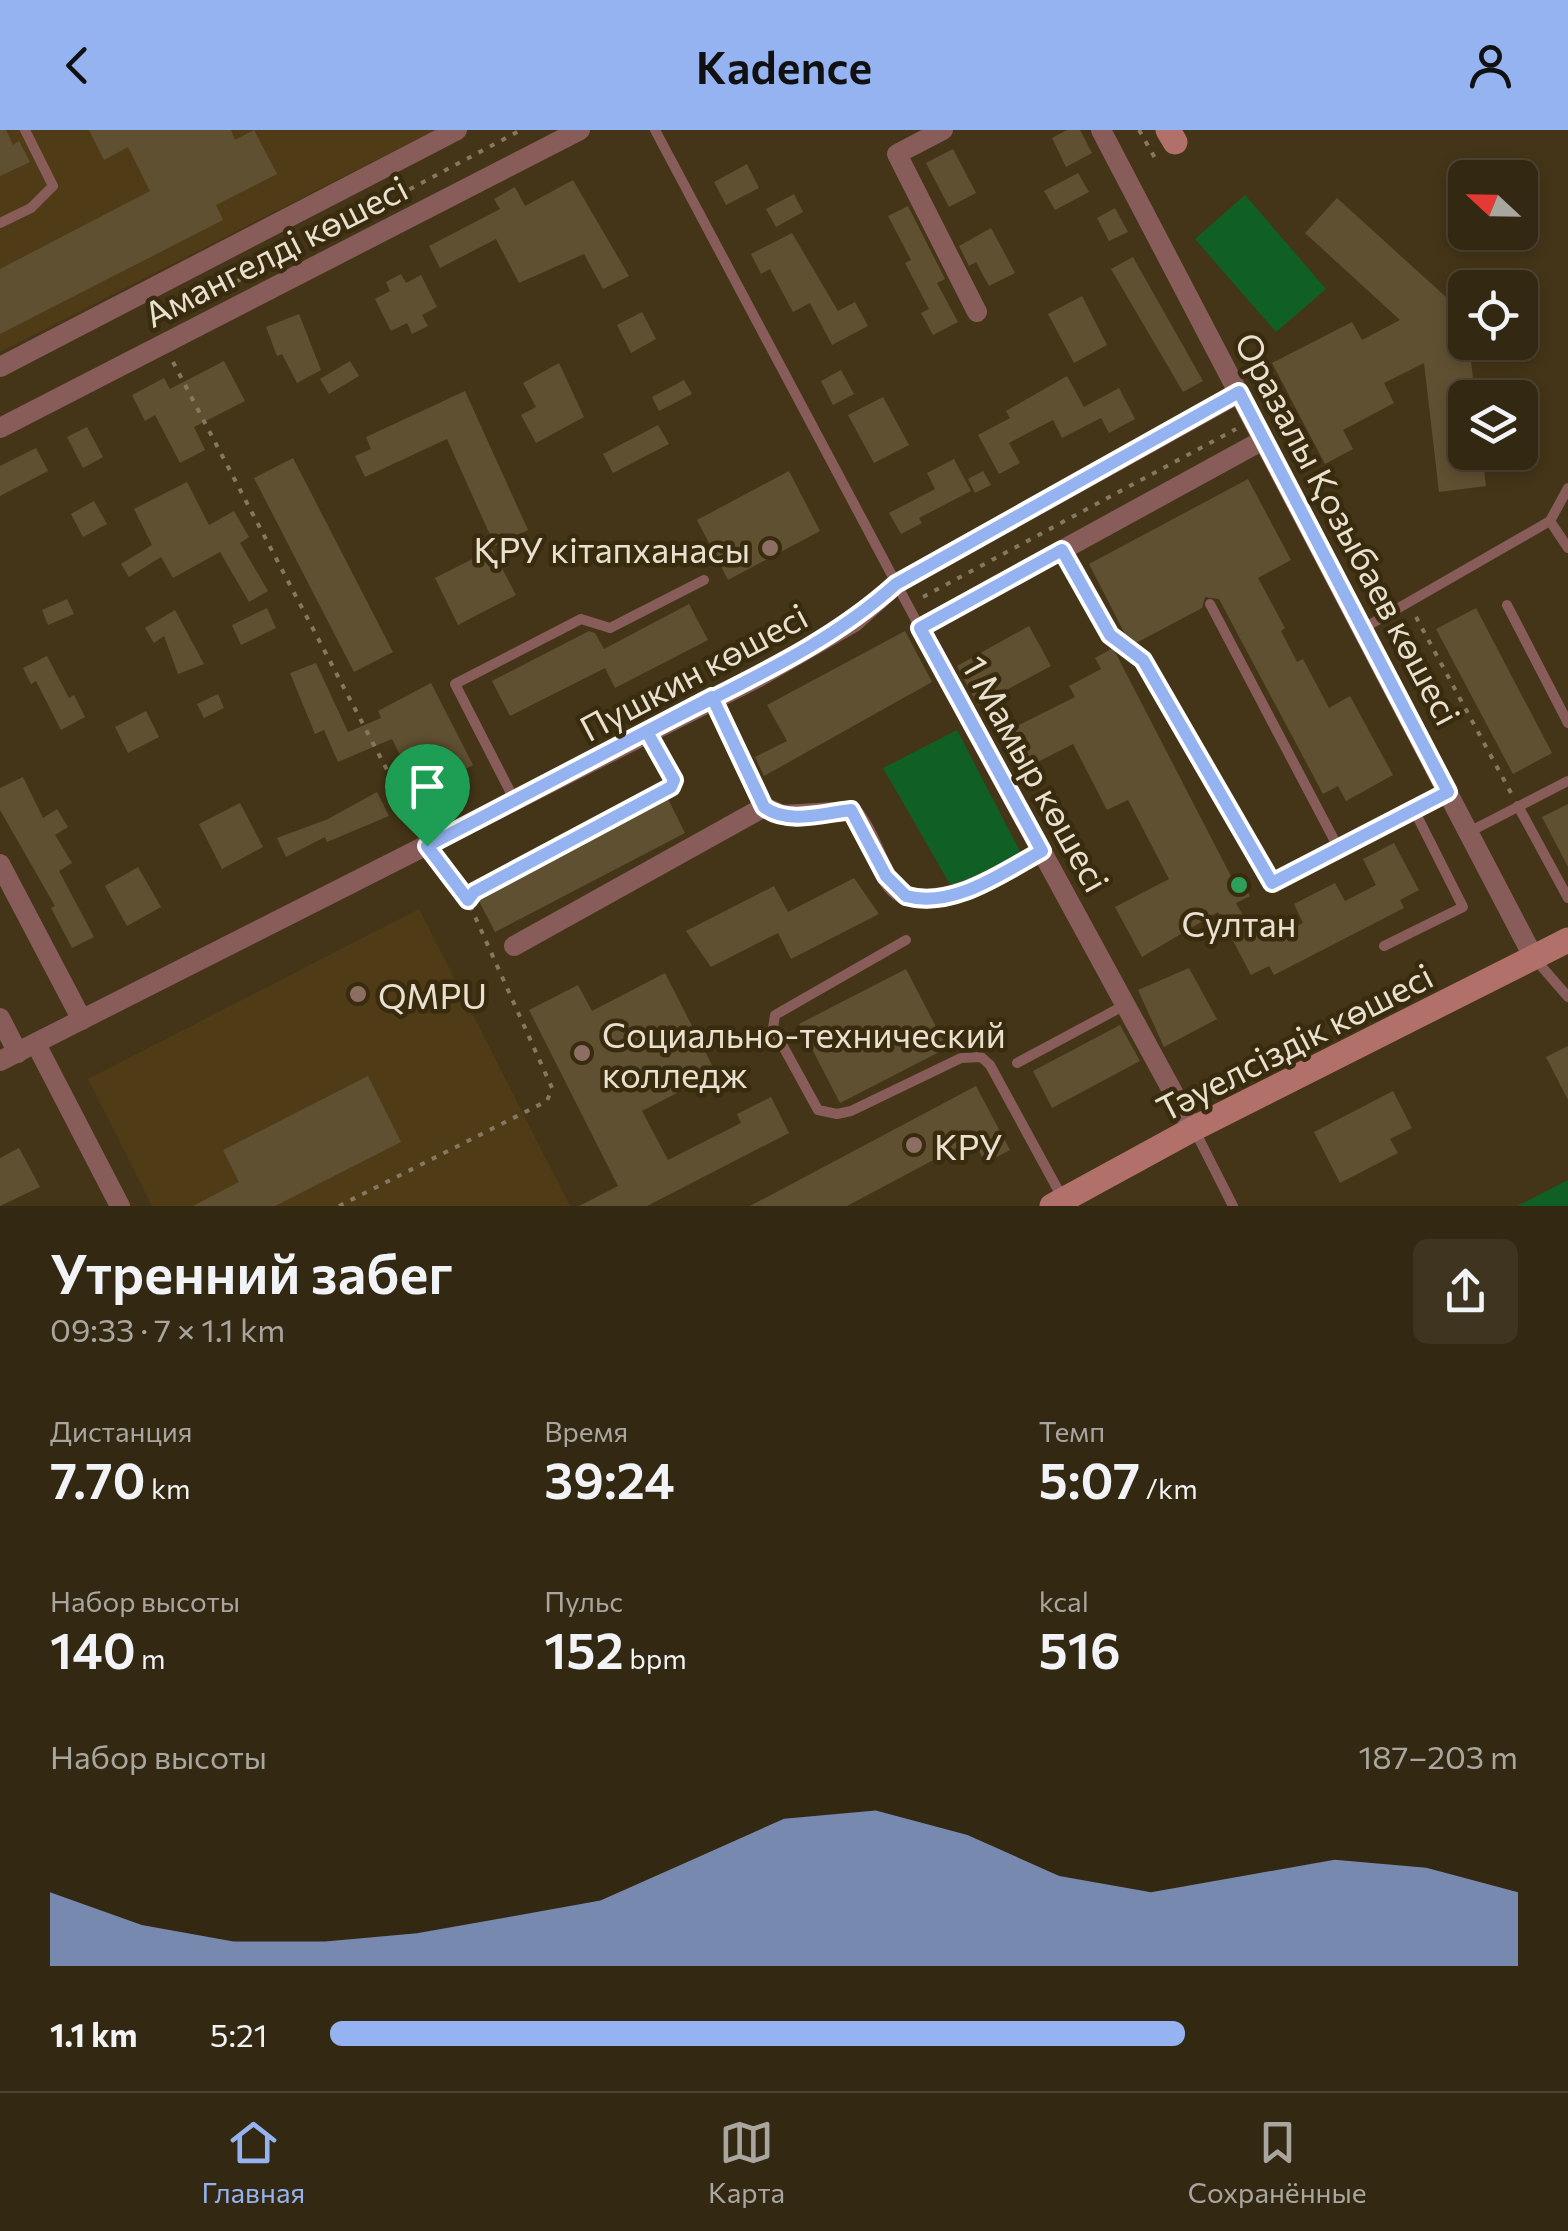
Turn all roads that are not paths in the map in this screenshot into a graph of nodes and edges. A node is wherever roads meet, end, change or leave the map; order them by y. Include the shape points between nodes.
1 (25, 130) edge
2 (457, 130) edge
3 (580, 130) edge
4 (655, 130) edge
5 (943, 130) edge
6 (1102, 130) edge
7 (0, 223) edge
8 (977, 312) dead end
9 (0, 367) edge
10 (1239, 392) junction
11 (0, 428) edge
12 (1264, 440) junction
13 (1568, 488) edge
14 (1550, 521) junction
15 (1568, 548) edge
16 (1062, 550) junction
17 (704, 580) dead end
18 (896, 584) junction
19 (1210, 604) dead end
20 (1507, 604) dead end
21 (920, 628) junction
22 (1362, 629) junction
23 (712, 697) junction
24 (1568, 723) edge
25 (1568, 780) edge
26 (1448, 792) junction
27 (516, 802) junction
28 (1518, 806) junction
29 (764, 807) junction
30 (1414, 810) junction
31 (1469, 832) junction
32 (1339, 849) junction
33 (1042, 851) junction
34 (0, 864) edge
35 (1568, 898) edge
36 (906, 940) dead end
37 (1568, 940) edge
38 (514, 946) dead end
39 (1384, 946) dead end
40 (1534, 958) junction
41 (1568, 997) edge
42 (1126, 1005) junction
43 (0, 1018) edge
44 (82, 1020) junction
45 (18, 1053) edge
46 (1017, 1063) dead end
47 (1194, 1129) junction
48 (1058, 1203) edge
49 (120, 1206) edge
50 (1233, 1206) edge

1 - 7 lane via 52,186 31,208
2 - 9 street, Амангелді көшесі
3 - 11 street, Амангелді көшесі
4 - 18 lane, 1 Мамыр көшесі
5 - 8 street via 897,154
6 - 10 street, Оразалы Қозыбаев көшесі
10 - 12 street, Оразалы Қозыбаев көшесі
10 - 18 street, Пушкин көшесі
12 - 16 street
12 - 22 street, Оразалы Қозыбаев көшесі
13 - 14 lane
14 - 15 lane
14 - 22 lane
16 - 21 street
16 - 32 lane via 1110,635 1143,660 1272,883
17 - 27 lane via 610,628 580,619 455,684
18 - 21 lane, 1 Мамыр көшесі
18 - 23 street, Пушкин көшесі via 854,622
19 - 32 lane
20 - 24 lane
21 - 33 street, 1 Мамыр көшесі
22 - 26 street, Оразалы Қозыбаев көшесі
23 - 27 street, Пушкин көшесі
23 - 29 street
25 - 28 lane
26 - 30 lane
26 - 31 street, Оразалы Қозыбаев көшесі
27 - 44 street, Пушкин көшесі
28 - 31 lane
28 - 35 lane
29 - 33 street via 782,815 851,810 895,889 917,899 946,898
29 - 38 street
30 - 32 lane
30 - 39 lane via 1463,906
31 - 40 street, Оразалы Қозыбаев көшесі
33 - 42 street, 1 Мамыр көшесі
34 - 44 street
36 - 48 lane via 775,1015 773,1028 818,1110 851,1111 961,1058 981,1056
37 - 40 main road, Тәуелсіздік көшесі
40 - 41 lane
40 - 47 main road, Тәуелсіздік көшесі
42 - 46 lane
42 - 47 street, 1 Мамыр көшесі
43 - 45 street
44 - 45 street, Пушкин көшесі
45 - 49 street
47 - 48 main road, Тәуелсіздік көшесі
47 - 50 lane

